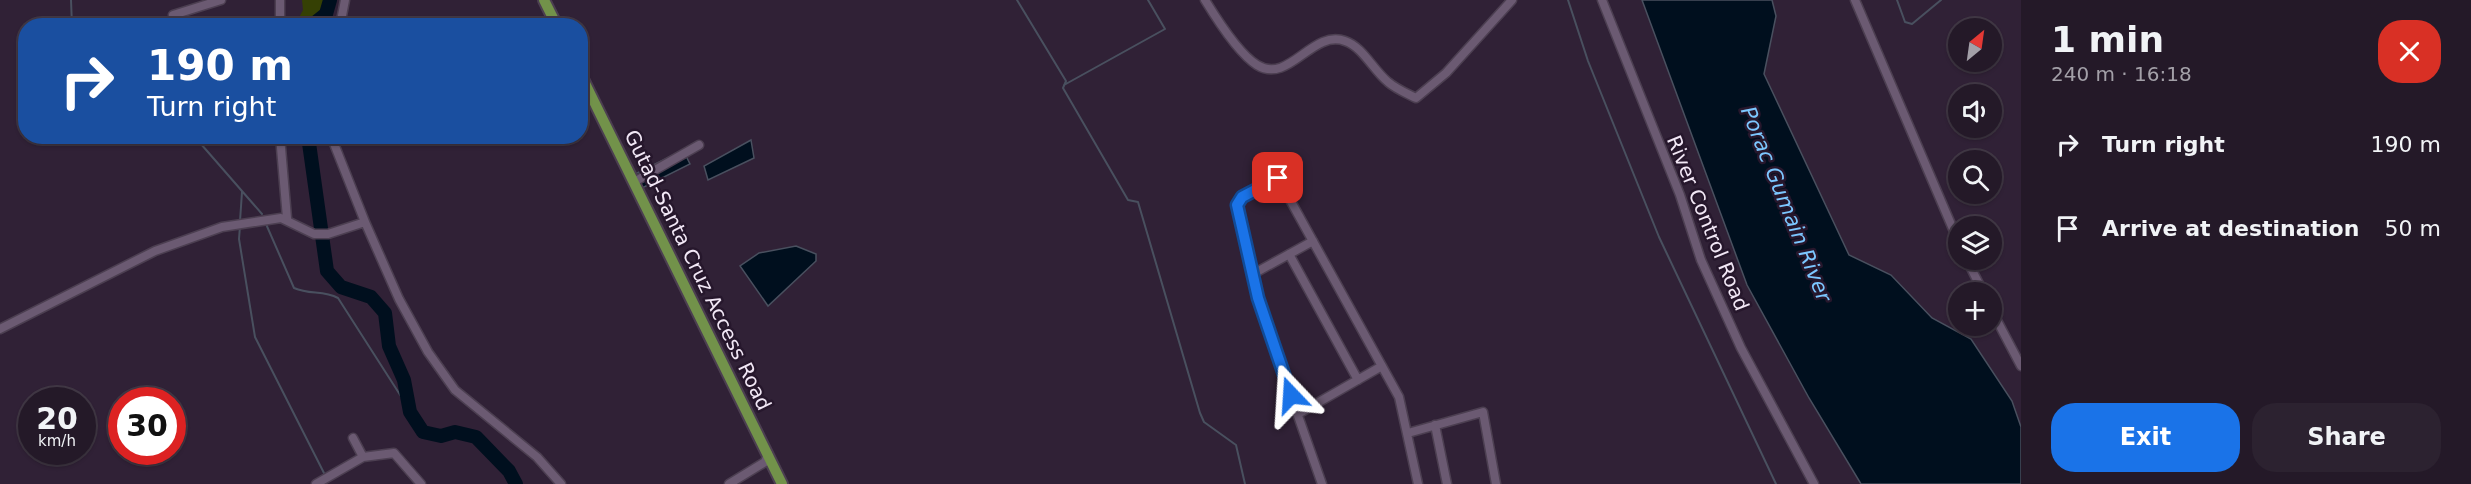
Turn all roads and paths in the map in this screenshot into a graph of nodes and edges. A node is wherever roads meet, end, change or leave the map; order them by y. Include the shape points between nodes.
1 (221, 0) edge
2 (280, 0) edge
3 (345, 0) edge
4 (544, 0) edge
5 (1205, 0) edge
6 (1512, 0) edge
7 (1602, 0) edge
8 (1856, 0) edge
9 (173, 15) dead end
10 (280, 18) edge
11 (342, 18) edge
12 (553, 18) edge
13 (588, 89) edge
14 (281, 144) edge
15 (334, 144) edge
16 (699, 145) dead end
17 (634, 182) junction
18 (1948, 217) edge
19 (286, 218) junction
20 (365, 222) junction
21 (1313, 241) junction
22 (1289, 254) junction
23 (1253, 274) junction
24 (1, 327) edge
25 (2002, 331) edge
26 (1382, 366) junction
27 (2021, 366) edge
28 (1358, 380) junction
29 (1298, 414) junction
30 (1435, 425) junction
31 (1408, 433) junction
32 (353, 438) dead end
33 (768, 454) junction
34 (363, 457) junction
35 (324, 480) edge
36 (421, 484) edge
37 (561, 484) edge
38 (729, 484) edge
39 (782, 484) edge
40 (1322, 484) edge
41 (1418, 484) edge
42 (1447, 484) edge
43 (1496, 484) edge
44 (1814, 484) edge

1 - 9 street
2 - 10 street
3 - 11 street
4 - 12 main road
5 - 6 street via 1256,65 1271,69 1285,66 1317,42 1343,40 1354,46 1388,82 1416,98 1446,73
7 - 44 street, River Control Road via 1680,195 1701,260 1741,348
8 - 18 street
13 - 17 main road, Gutad-Santa Cruz Access Road
14 - 19 street
15 - 20 street
16 - 17 street
17 - 33 main road, Gutad-Santa Cruz Access Road
19 - 20 street via 314,234 328,234
19 - 24 street via 222,227 155,251
20 - 37 street via 399,300 455,390 537,457
21 - 22 street
21 - 23 street via 1278,178 1242,197 1237,205
21 - 26 street
22 - 23 street
22 - 28 street
23 - 29 street via 1264,319
25 - 27 street
26 - 28 street
26 - 31 street via 1403,405
28 - 29 street
29 - 40 street
30 - 31 street
30 - 42 street
30 - 43 street via 1483,412
31 - 41 street
32 - 34 street
33 - 38 street via 765,462
33 - 39 main road, Gutad-Santa Cruz Access Road
34 - 35 street
34 - 36 street via 394,453

